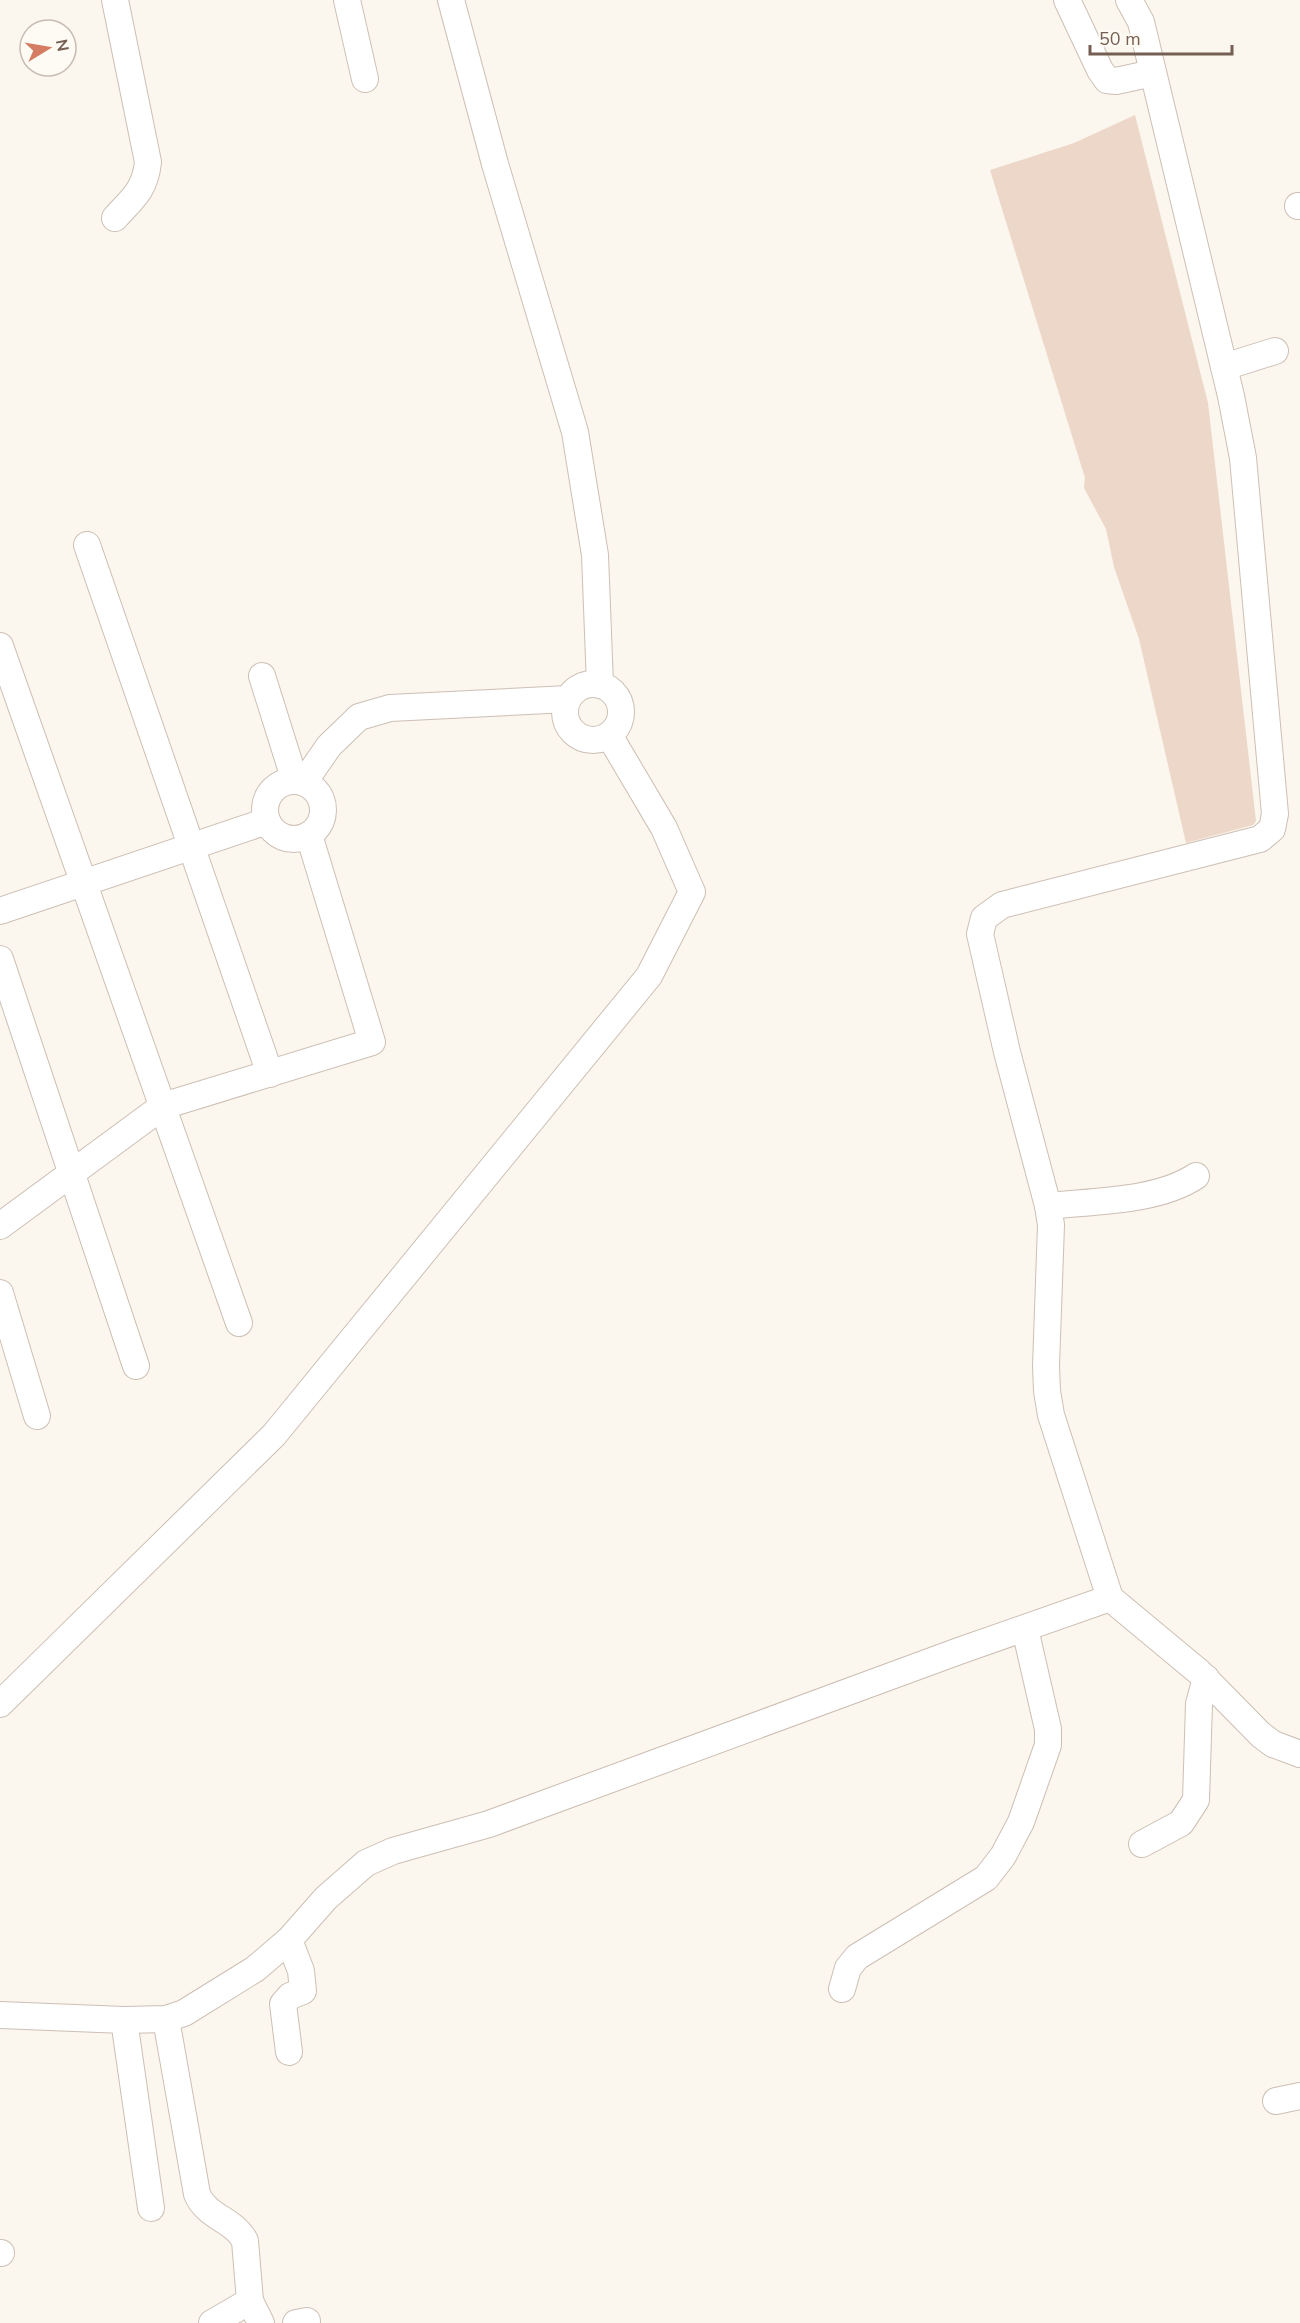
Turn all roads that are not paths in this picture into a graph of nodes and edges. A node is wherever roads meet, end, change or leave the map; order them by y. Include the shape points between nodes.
1 (115, 0) edge
2 (347, 0) edge
3 (451, 0) edge
4 (1067, 0) edge
5 (1129, 0) edge
6 (1153, 73) junction
7 (365, 79) dead end
8 (116, 218) dead end
9 (1275, 351) dead end
10 (1224, 367) junction
11 (87, 545) dead end
12 (0, 646) edge
13 (262, 676) dead end
14 (600, 686) junction
15 (568, 699) junction
16 (609, 735) junction
17 (300, 781) junction
18 (267, 820) junction
19 (309, 835) junction
20 (191, 846) junction
21 (84, 883) junction
22 (0, 911) edge
23 (0, 959) edge
24 (270, 1074) junction
25 (163, 1106) junction
26 (72, 1173) junction
27 (1196, 1176) dead end
28 (1048, 1206) junction
29 (0, 1226) edge
30 (0, 1293) edge
31 (239, 1323) dead end
32 (136, 1366) dead end
33 (37, 1416) dead end
34 (1110, 1598) junction
35 (1025, 1629) junction
36 (1206, 1678) junction
37 (0, 1704) edge
38 (1300, 1754) edge
39 (1142, 1844) dead end
40 (289, 1940) junction
41 (842, 1989) dead end
42 (0, 2015) edge
43 (166, 2019) junction
44 (124, 2020) junction
45 (289, 2052) dead end
46 (151, 2208) dead end
47 (256, 2312) edge
48 (212, 2323) edge

1 - 8 street via 148,162 146,179
2 - 7 street
3 - 14 street via 575,432 595,555
4 - 6 street via 1107,80
5 - 6 street via 1141,22
6 - 10 street
9 - 10 street
10 - 28 street via 1243,458 1275,814 1272,829 1260,839 1002,905 984,918 980,934
11 - 20 street
12 - 21 street
13 - 17 street
14 - 15 street via 582,687
14 - 16 street via 614,695 621,712
15 - 16 street via 566,717 574,733 591,740
15 - 17 street via 390,708 360,717
16 - 37 street via 663,828 692,892 650,976 274,1435
17 - 18 street via 278,785 272,792 265,811
17 - 19 street via 318,793 324,811 317,828
18 - 19 street via 280,835
18 - 20 street
19 - 24 street via 372,1042
20 - 21 street
20 - 24 street
21 - 22 street
21 - 25 street
23 - 26 street
24 - 25 street
25 - 26 street
25 - 31 street
26 - 29 street
26 - 32 street
27 - 28 street via 1150,1195
28 - 34 street via 1052,1245 1047,1391
30 - 33 street
34 - 35 street
34 - 36 street
35 - 40 street via 489,1824 393,1851 366,1863 346,1879
35 - 41 street via 1048,1744 1021,1822 986,1878 856,1957
36 - 38 street via 1261,1735
36 - 39 street via 1199,1704 1196,1800 1181,1823
40 - 43 street via 255,1969 184,2013
40 - 45 street via 304,1983 303,1991 282,2004
42 - 44 street
43 - 44 street
43 - 47 street via 197,2194 206,2209 242,2234
44 - 46 street
47 - 48 street

